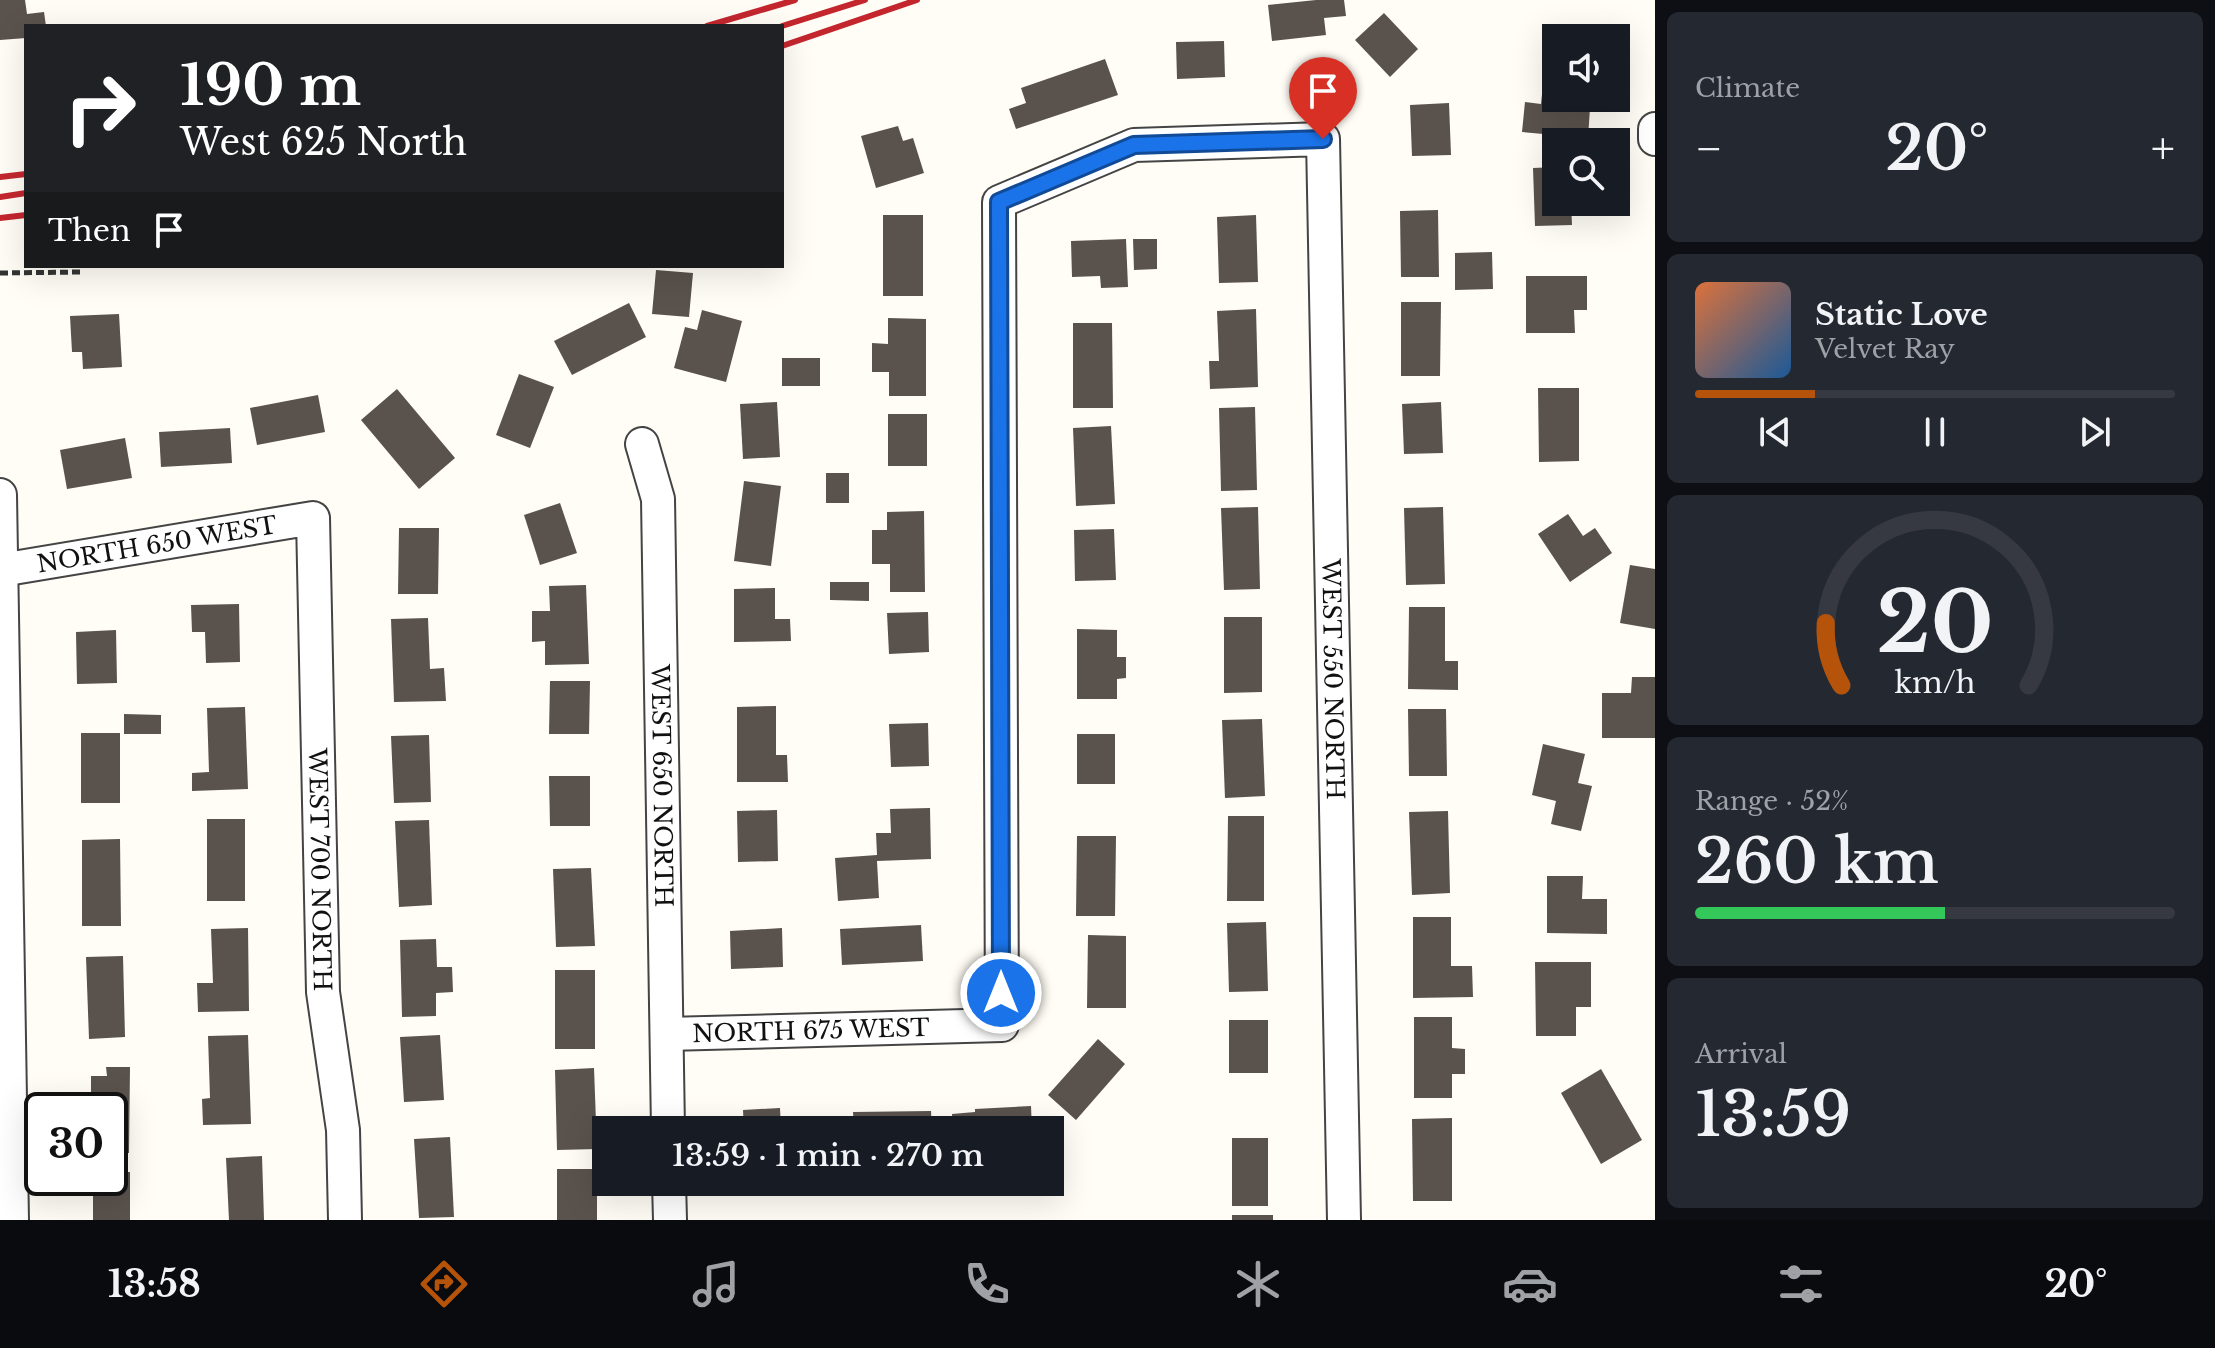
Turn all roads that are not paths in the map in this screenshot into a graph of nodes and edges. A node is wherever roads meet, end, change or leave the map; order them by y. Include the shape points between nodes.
1 (1655, 129) edge
2 (1655, 139) edge
3 (642, 444) dead end
4 (0, 495) edge
5 (313, 518) joint
6 (1, 570) edge
7 (1002, 1025) joint
8 (667, 1034) junction
9 (668, 1116) edge
10 (669, 1196) edge
11 (12, 1220) edge
12 (345, 1220) edge
13 (670, 1220) edge
14 (1344, 1220) edge

1 - 2 street
3 - 8 street, WEST 650 NORTH via 658,499
4 - 6 street
5 - 6 street, NORTH 650 WEST
5 - 12 street, WEST 700 NORTH via 323,992 343,1130
6 - 11 street
7 - 8 street, NORTH 675 WEST
7 - 14 street, WEST 550 NORTH via 999,202 1134,145 1323,139
8 - 9 street, WEST 650 NORTH
10 - 13 street

